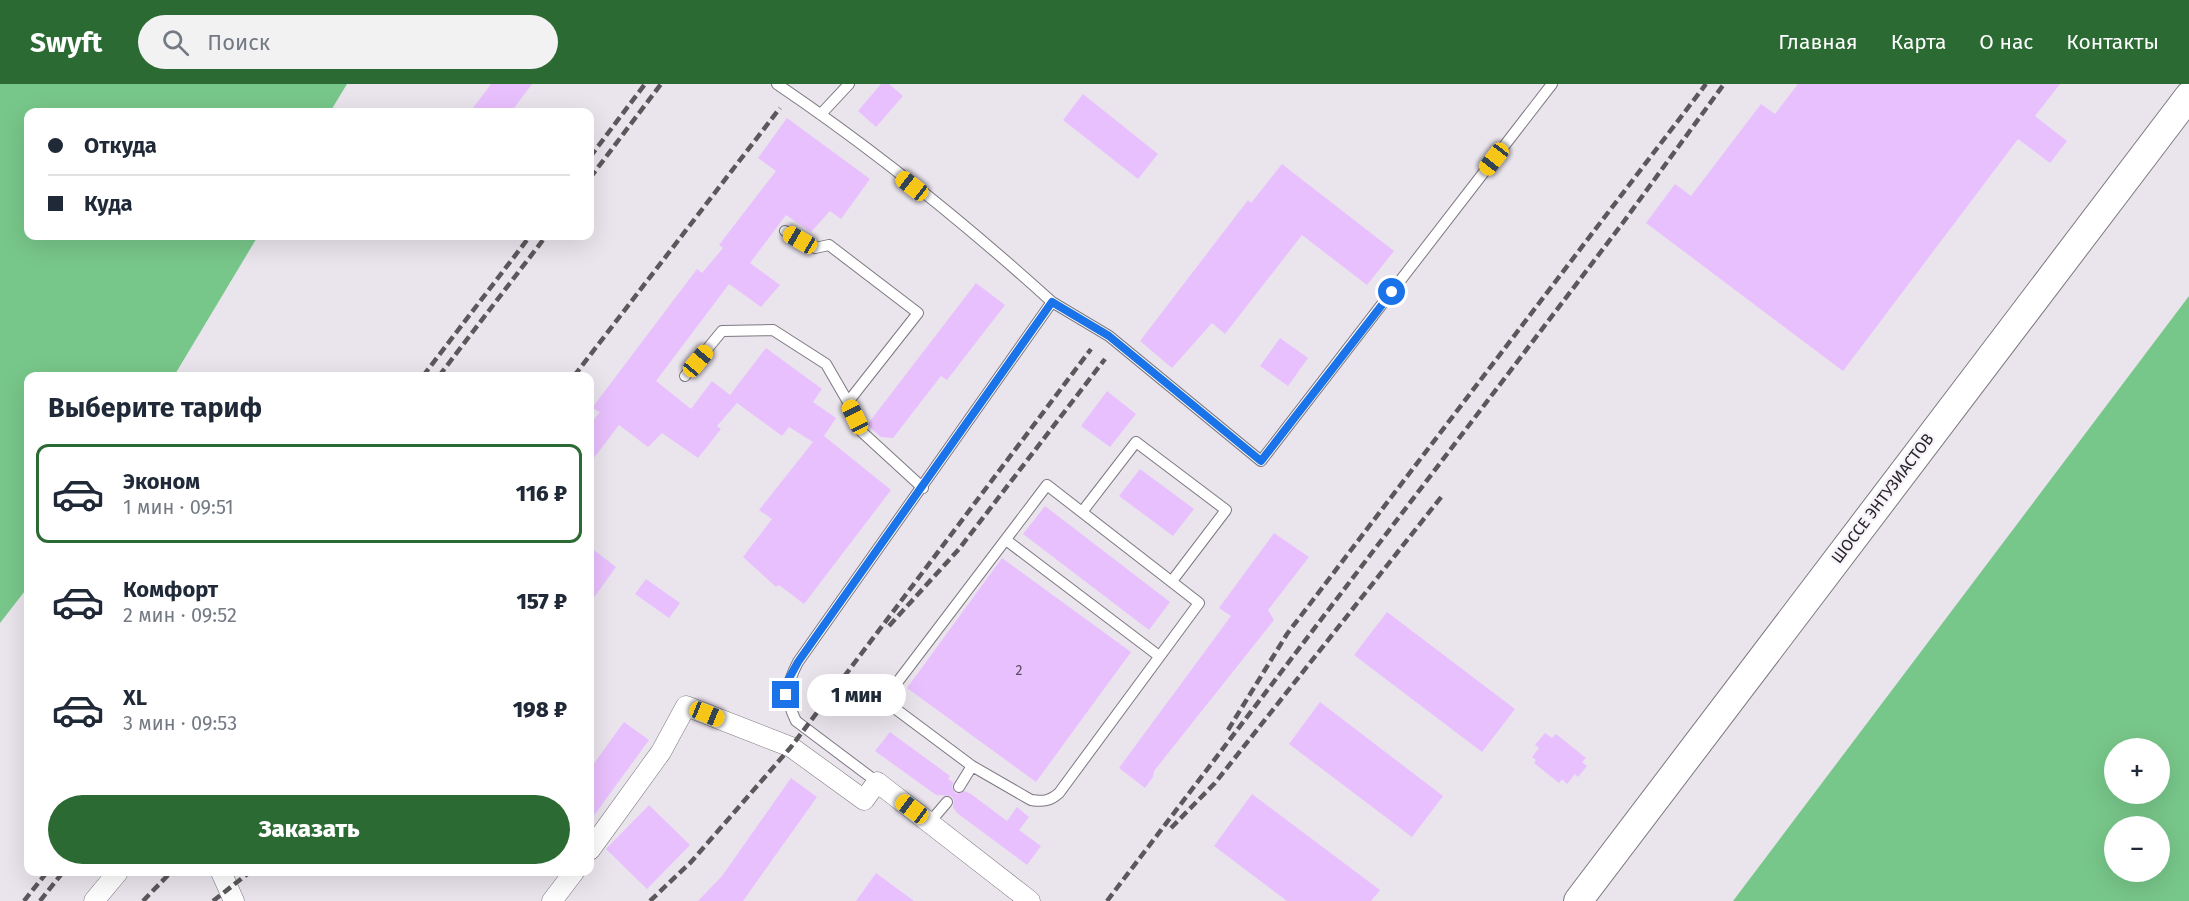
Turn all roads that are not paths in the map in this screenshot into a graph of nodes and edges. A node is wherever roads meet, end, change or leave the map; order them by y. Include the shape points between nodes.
1 (777, 84) edge
2 (849, 84) edge
3 (1552, 84) edge
4 (2189, 96) edge
5 (820, 114) junction
6 (784, 231) dead end
7 (1052, 302) junction
8 (685, 376) dead end
9 (848, 402) junction
10 (923, 488) junction
11 (1082, 512) junction
12 (1006, 540) junction
13 (1172, 581) junction
14 (1159, 656) junction
15 (972, 766) junction
16 (877, 782) junction
17 (959, 787) dead end
18 (947, 802) dead end
19 (930, 822) junction
20 (594, 844) edge
21 (115, 876) edge
22 (223, 876) edge
23 (571, 876) edge
24 (94, 901) edge
25 (234, 901) edge
26 (552, 901) edge
27 (1030, 901) edge
28 (1578, 901) edge

1 - 5 lane
2 - 5 lane
3 - 7 lane via 1261,461 1109,336
4 - 28 main road, ШОССЕ ЭНТУЗИАСТОВ
5 - 7 lane via 1004,259
6 - 9 lane via 814,248 829,245 918,313
7 - 10 lane
8 - 9 lane via 722,331 773,330 826,364
9 - 10 lane via 862,432
10 - 16 lane via 787,682 788,706 796,721
11 - 12 lane via 1047,485
11 - 13 lane
11 - 13 lane via 1136,442 1226,510
12 - 14 lane
12 - 15 lane via 893,688 891,698 893,707
13 - 14 lane via 1199,603
14 - 15 lane via 1052,799 1031,800
15 - 17 lane
16 - 19 street
16 - 20 street via 864,800 790,747 686,706 661,752
18 - 19 lane
19 - 27 street
21 - 24 street
22 - 25 street
23 - 26 street

